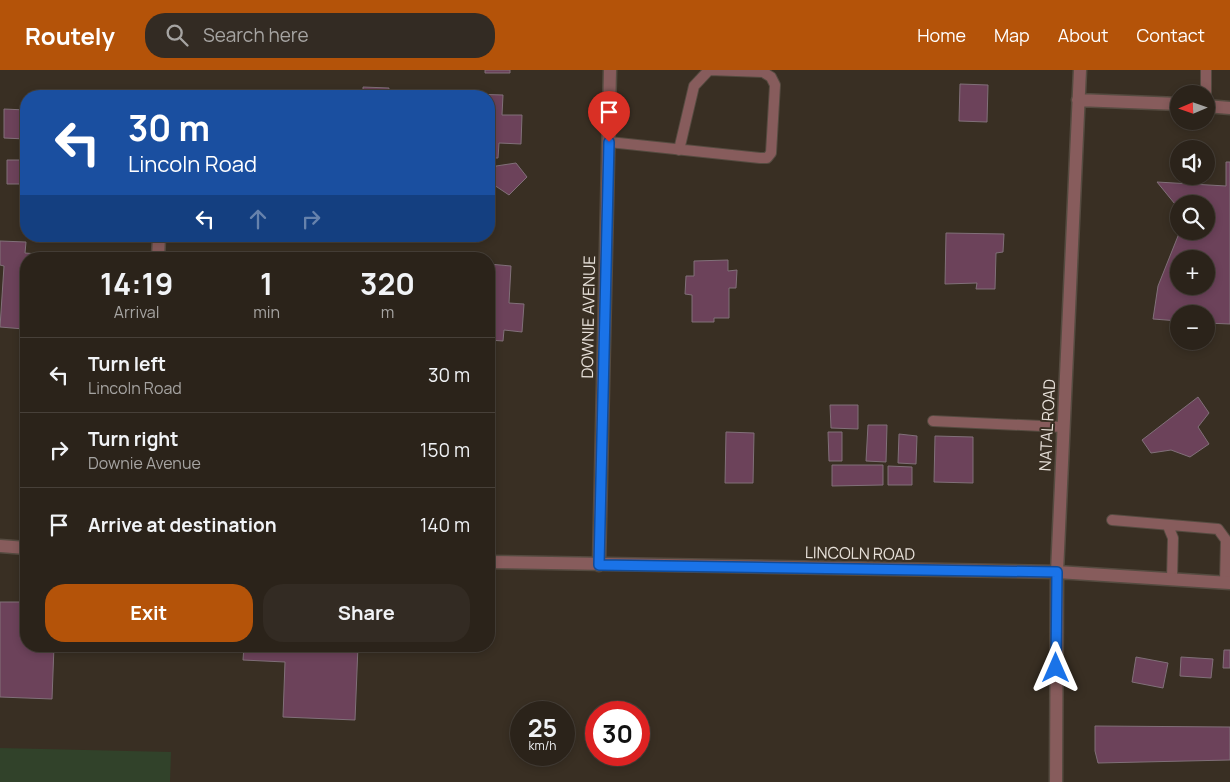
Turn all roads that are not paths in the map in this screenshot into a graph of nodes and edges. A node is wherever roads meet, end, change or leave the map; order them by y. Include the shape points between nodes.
1 (610, 70) edge
2 (1080, 70) edge
3 (1206, 70) edge
4 (1206, 85) edge
5 (1078, 100) junction
6 (1170, 104) edge
7 (1215, 107) edge
8 (1230, 108) edge
9 (609, 142) junction
10 (679, 150) junction
11 (932, 421) dead end
12 (1063, 427) junction
13 (1112, 520) dead end
14 (1168, 526) junction
15 (0, 546) edge
16 (20, 548) edge
17 (495, 562) edge
18 (599, 565) junction
19 (1057, 572) junction
20 (1172, 580) junction
21 (1228, 582) edge
22 (1056, 782) edge

1 - 9 street, DOWNIE AVENUE
2 - 5 street, NATAL ROAD
3 - 4 lane
5 - 6 street
5 - 12 street, NATAL ROAD
7 - 8 street
9 - 10 lane
9 - 18 street, DOWNIE AVENUE
10 - 10 lane via 767,158 771,153 775,85 771,77 763,72 709,70 694,86
11 - 12 lane
12 - 19 street, NATAL ROAD
13 - 14 lane
14 - 20 lane via 1173,538
14 - 21 lane via 1218,529 1226,540
15 - 16 street
17 - 18 street, LINCOLN ROAD
18 - 19 street, LINCOLN ROAD
19 - 20 street, LINCOLN ROAD
19 - 22 street, NATAL ROAD
20 - 21 street, LINCOLN ROAD

